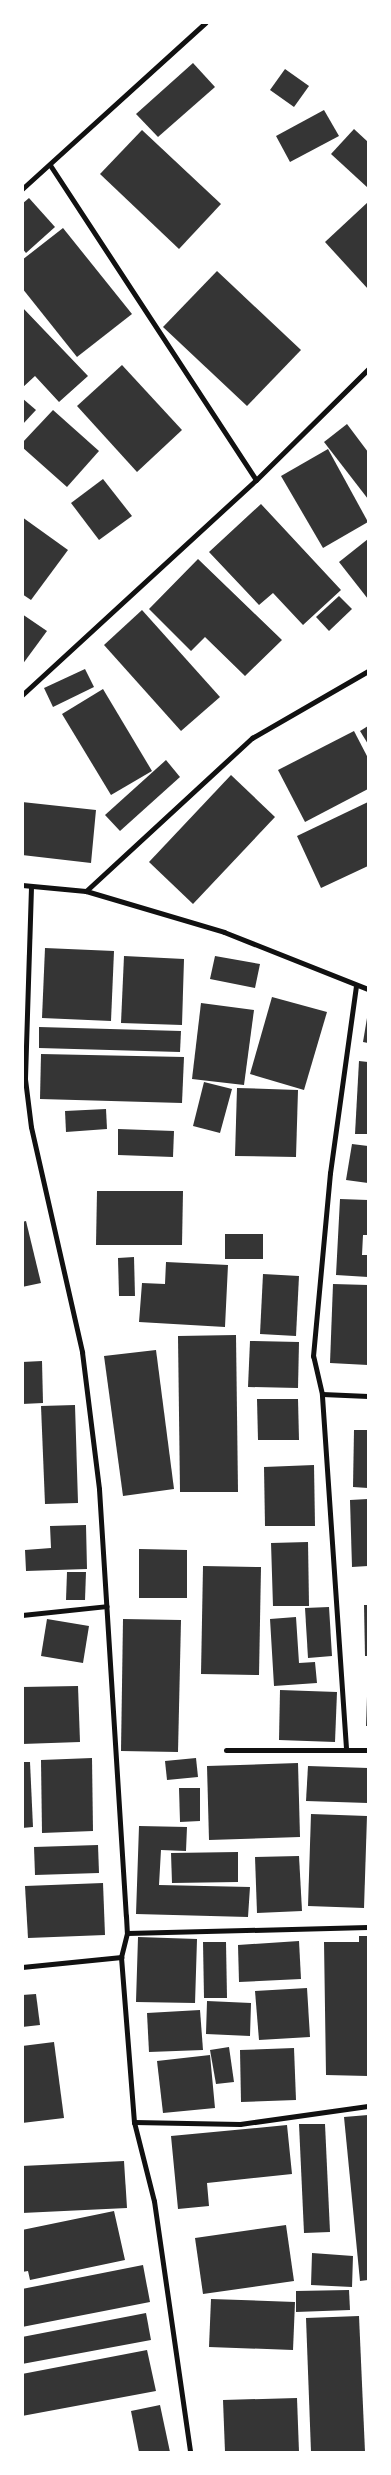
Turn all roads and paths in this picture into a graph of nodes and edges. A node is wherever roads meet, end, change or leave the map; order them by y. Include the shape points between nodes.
1 (206, 22) edge
2 (50, 165) junction
3 (22, 190) edge
4 (368, 369) edge
5 (256, 480) junction
6 (368, 670) edge
7 (22, 695) edge
8 (22, 885) edge
9 (31, 887) junction
10 (86, 891) junction
11 (356, 986) junction
12 (368, 989) edge
13 (322, 1394) junction
14 (368, 1396) edge
15 (106, 1606) junction
16 (22, 1615) edge
17 (346, 1748) junction
18 (226, 1750) dead end
19 (368, 1750) edge
20 (368, 1927) edge
21 (127, 1933) junction
22 (121, 1956) junction
23 (22, 1967) edge
24 (368, 2106) edge
25 (134, 2122) junction
26 (190, 2452) edge

1 - 2 street
2 - 3 street
2 - 5 street
4 - 5 street
5 - 7 street
6 - 10 street via 252,738
8 - 9 street
9 - 10 street
9 - 15 street via 25,1079 32,1136 82,1352 99,1489
10 - 11 street via 224,932
11 - 12 street
11 - 13 street via 330,1173 313,1356
13 - 14 street
13 - 17 street
15 - 16 street
15 - 21 street
17 - 18 street
17 - 19 street
20 - 21 street
21 - 22 street
22 - 23 street
22 - 25 street
24 - 25 street via 240,2124
25 - 26 street via 154,2201

